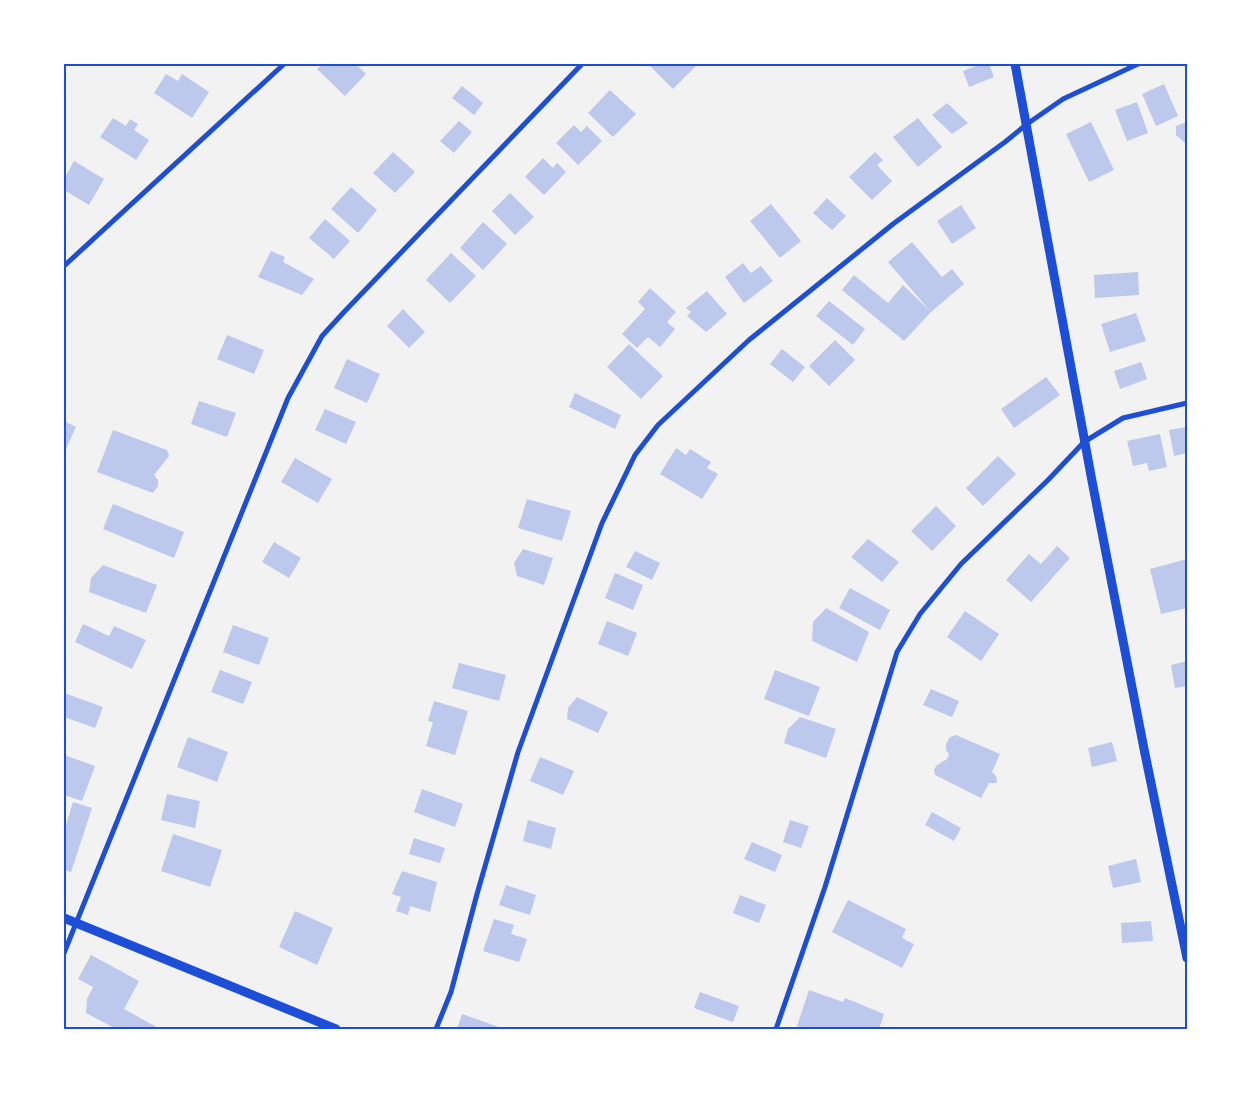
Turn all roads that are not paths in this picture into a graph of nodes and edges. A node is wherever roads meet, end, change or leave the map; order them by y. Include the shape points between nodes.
1 (284, 64) edge
2 (582, 64) edge
3 (1015, 64) edge
4 (1138, 64) edge
5 (1027, 124) junction
6 (64, 266) edge
7 (1187, 403) edge
8 (1084, 442) junction
9 (64, 918) edge
10 (75, 924) junction
11 (64, 953) edge
12 (1187, 958) edge
13 (336, 1029) edge
14 (436, 1029) edge
15 (776, 1029) edge

1 - 6 street
2 - 10 street via 344,312 311,354 288,398
3 - 5 street
4 - 5 street via 1063,100
5 - 8 street
5 - 14 street via 893,224 749,340 658,425 635,455 602,524 518,752 451,992
7 - 8 street via 1123,418
8 - 12 street
8 - 15 street via 961,564 920,614 897,652 825,887
9 - 10 street
10 - 11 street
10 - 13 street

